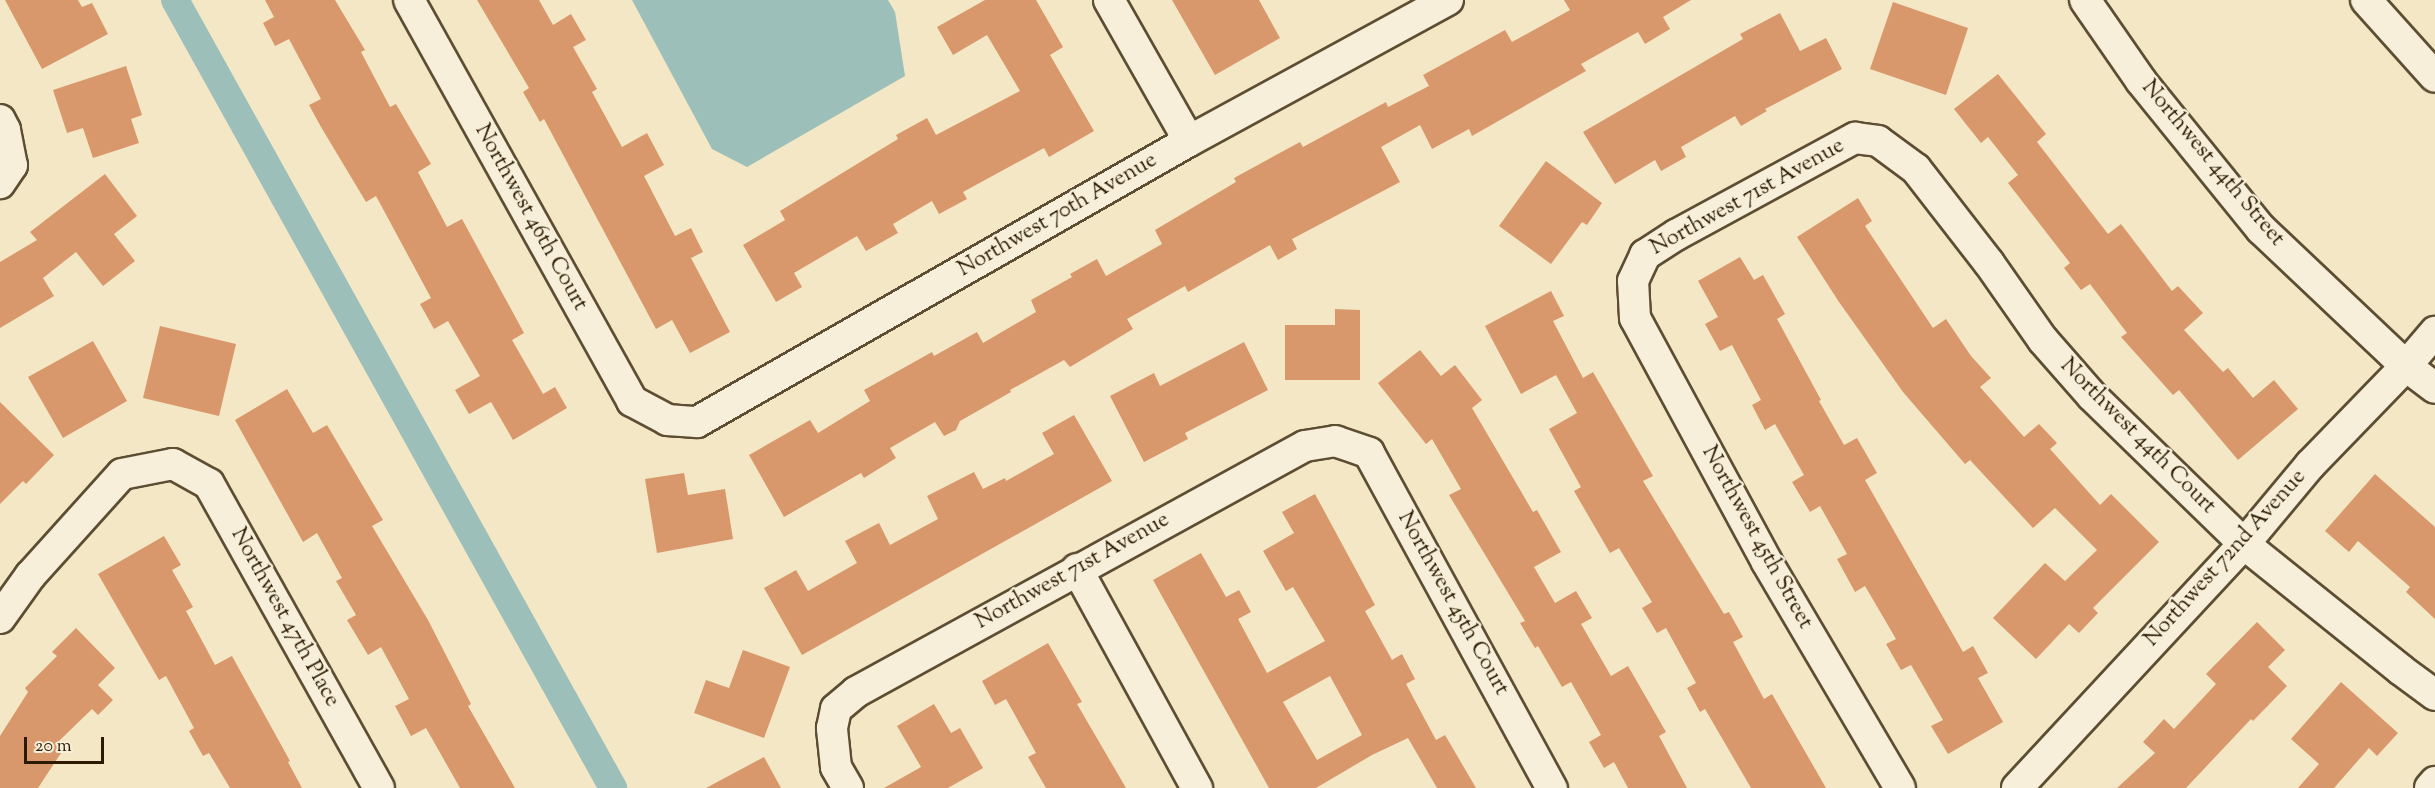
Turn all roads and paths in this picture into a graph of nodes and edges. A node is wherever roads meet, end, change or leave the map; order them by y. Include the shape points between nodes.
1 (409, 0) edge
2 (1109, 0) edge
3 (1448, 0) edge
4 (2085, 0) edge
5 (2377, 3) edge
6 (2435, 77) edge
7 (0, 120) edge
8 (1189, 141) junction
9 (1878, 141) joint
10 (6, 174) edge
11 (1633, 281) joint
12 (2435, 332) edge
13 (2406, 366) junction
14 (2435, 388) edge
15 (667, 420) joint
16 (1335, 441) joint
17 (2244, 544) junction
18 (1077, 569) junction
19 (0, 618) edge
20 (2435, 694) edge
21 (2435, 782) edge
22 (379, 788) edge
23 (848, 788) edge
24 (1197, 788) edge
25 (1552, 788) edge
26 (1900, 788) edge
27 (2017, 788) edge
28 (2430, 788) edge

1 - 15 street, Northwest 46th Court via 632,401
2 - 8 street
3 - 8 street, Northwest 70th Avenue
4 - 13 street, Northwest 44th Street via 2141,81 2261,229
5 - 6 street
7 - 10 street via 5,130
8 - 15 street, Northwest 70th Avenue via 697,422
9 - 11 street, Northwest 71st Avenue via 1855,138 1676,235 1645,255
9 - 17 street, Northwest 44th Court via 1916,168 2043,340 2092,396
11 - 26 street, Northwest 45th Street via 1635,318 1767,562
12 - 13 street, Northwest 72nd Avenue
13 - 14 street, Northwest 44th Street
13 - 17 street, Northwest 72nd Avenue via 2310,465
16 - 18 street, Northwest 71st Avenue via 1305,446
16 - 25 street, Northwest 45th Court via 1369,453
17 - 20 street, Northwest 44th Court
17 - 27 street, Northwest 72nd Avenue
18 - 23 street, Northwest 71st Avenue via 856,692 836,709 832,728 836,768
18 - 24 street
19 - 22 street, Northwest 47th Place via 30,576 122,474 173,464 209,484
21 - 28 street

